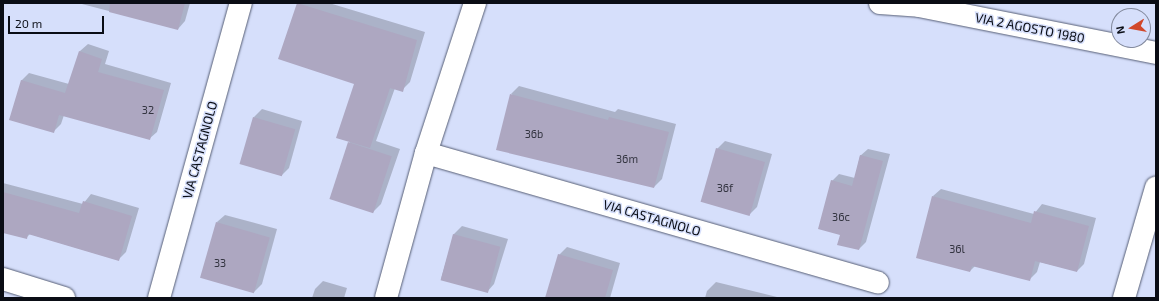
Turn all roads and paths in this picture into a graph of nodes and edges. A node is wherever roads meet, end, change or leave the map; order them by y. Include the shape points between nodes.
1 (241, 3) edge
2 (475, 3) edge
3 (880, 3) edge
4 (1156, 53) edge
5 (426, 153) junction
6 (1156, 188) edge
7 (3, 279) edge
8 (878, 283) dead end
9 (64, 298) edge
10 (159, 298) edge
11 (386, 298) edge
12 (1124, 298) edge

1 - 10 street, VIA CASTAGNOLO
2 - 5 street
3 - 4 street, VIA 2 AGOSTO 1980 via 919,6
5 - 8 street, VIA CASTAGNOLO
5 - 11 street
6 - 12 street
7 - 9 street

